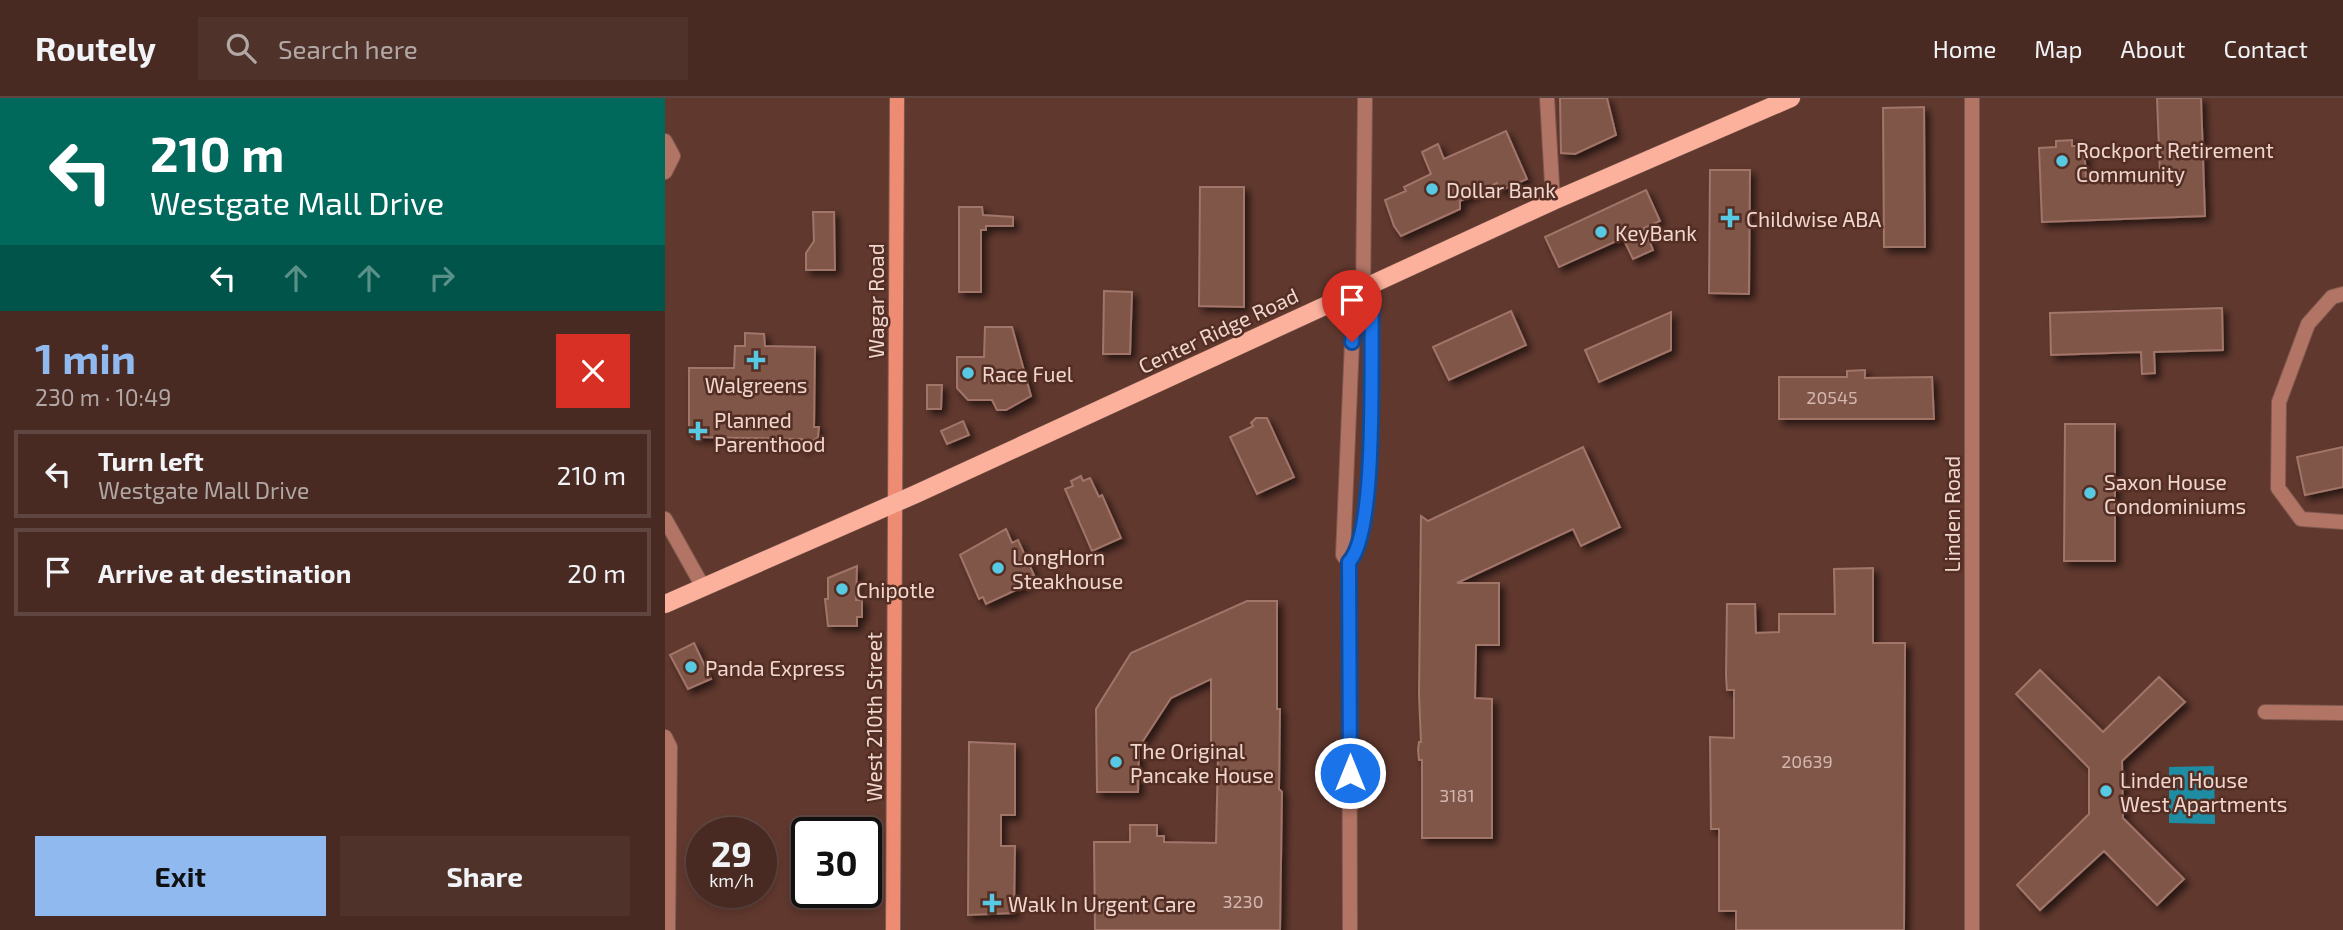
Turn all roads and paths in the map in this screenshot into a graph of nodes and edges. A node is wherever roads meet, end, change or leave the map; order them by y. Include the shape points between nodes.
1 (897, 98) edge
2 (1364, 98) edge
3 (1547, 98) edge
4 (1791, 98) edge
5 (1972, 98) edge
6 (665, 141) edge
7 (665, 172) edge
8 (1553, 201) junction
9 (2343, 294) edge
10 (1363, 295) junction
11 (895, 503) junction
12 (665, 519) edge
13 (2343, 522) edge
14 (1349, 562) junction
15 (703, 587) junction
16 (665, 604) edge
17 (2265, 712) dead end
18 (2343, 713) edge
19 (665, 737) edge
20 (668, 930) edge
21 (893, 930) edge
22 (1350, 930) edge
23 (1972, 930) edge

1 - 11 street, Wagar Road
2 - 10 street
3 - 8 street
4 - 8 main road, Center Ridge Road
5 - 23 street, Linden Road
6 - 7 street via 673,156
8 - 10 main road, Center Ridge Road
9 - 13 street via 2332,297 2308,324 2276,421 2278,488 2287,504 2301,519
10 - 11 main road, Center Ridge Road
10 - 14 street via 1353,318 1343,555
10 - 14 street via 1372,307 1367,480 1361,535
11 - 15 main road, Center Ridge Road
11 - 21 street, West 210th Street
12 - 15 street
14 - 22 street
15 - 16 main road, Center Ridge Road
17 - 18 street
19 - 20 street via 670,747

